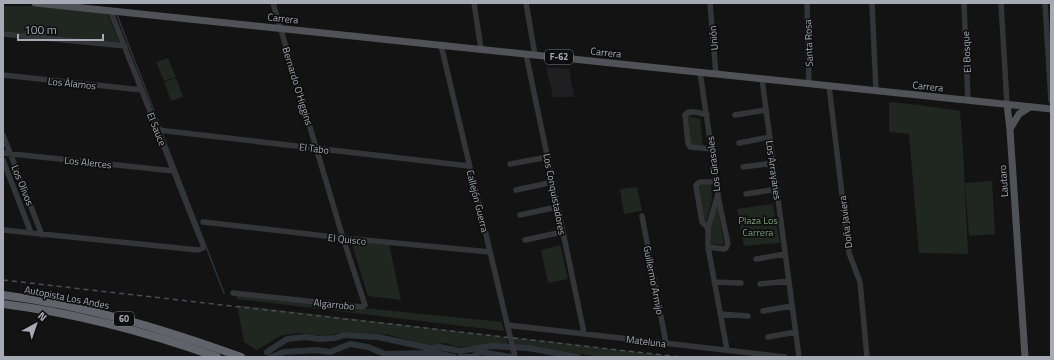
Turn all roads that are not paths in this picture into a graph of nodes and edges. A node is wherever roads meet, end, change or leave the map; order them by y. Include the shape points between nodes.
1 (35, 3) edge
2 (273, 3) edge
3 (474, 3) edge
4 (526, 3) edge
5 (710, 3) edge
6 (807, 3) edge
7 (872, 3) edge
8 (964, 3) edge
9 (1000, 3) edge
10 (1045, 3) edge
11 (110, 10) junction
12 (280, 28) junction
13 (3, 34) edge
14 (441, 45) junction
15 (125, 46) junction
16 (481, 49) junction
17 (526, 54) junction
18 (535, 55) junction
19 (700, 72) junction
20 (716, 74) junction
21 (3, 75) edge
22 (762, 79) junction
23 (809, 84) junction
24 (829, 86) junction
25 (142, 90) junction
26 (876, 90) junction
27 (968, 100) junction
28 (1051, 100) edge
29 (1007, 104) junction
30 (1030, 107) junction
31 (1051, 109) edge
32 (766, 110) junction
33 (707, 114) junction
34 (735, 115) dead end
35 (158, 130) junction
36 (1010, 130) junction
37 (3, 135) edge
38 (770, 137) junction
39 (739, 143) dead end
40 (317, 149) junction
41 (712, 149) junction
42 (3, 153) edge
43 (10, 154) junction
44 (548, 157) junction
45 (3, 160) edge
46 (773, 163) junction
47 (510, 164) dead end
48 (469, 166) junction
49 (743, 167) dead end
50 (174, 171) junction
51 (553, 182) junction
52 (716, 182) junction
53 (777, 189) junction
54 (516, 190) dead end
55 (718, 194) junction
56 (746, 194) dead end
57 (558, 207) junction
58 (520, 215) dead end
59 (642, 216) dead end
60 (203, 222) dead end
61 (708, 228) junction
62 (3, 230) edge
63 (562, 232) junction
64 (31, 233) junction
65 (42, 235) junction
66 (343, 238) junction
67 (525, 240) dead end
68 (708, 247) junction
69 (490, 252) junction
70 (785, 254) junction
71 (756, 259) dead end
72 (789, 281) junction
73 (714, 282) junction
74 (741, 283) dead end
75 (760, 284) dead end
76 (233, 293) dead end
77 (3, 295) edge
78 (3, 304) edge
79 (792, 306) junction
80 (763, 311) dead end
81 (720, 314) junction
82 (748, 316) dead end
83 (507, 325) junction
84 (796, 332) junction
85 (584, 333) junction
86 (768, 337) dead end
87 (666, 343) junction
88 (727, 350) junction
89 (217, 357) edge
90 (241, 357) edge
91 (514, 357) edge
92 (785, 357) edge
93 (799, 357) edge
94 (867, 357) edge
95 (1025, 357) edge

1 - 11 main road, F-62
2 - 12 street, Bernardo O'Higgins
3 - 16 street
4 - 18 street
5 - 20 street, Unión
6 - 23 street, Santa Rosa
7 - 26 street
8 - 27 street, El Bosque
9 - 29 street, Lautaro
10 - 28 street
11 - 12 main road, Carrera / F-62
11 - 15 street, El Sauce
12 - 14 main road, Carrera / F-62
12 - 40 street, Bernardo O'Higgins
13 - 15 street
14 - 16 main road, Carrera / F-62
14 - 48 street, Callejón Guerra
15 - 25 street, El Sauce
16 - 17 main road, Carrera / F-62
17 - 18 main road, Carrera / F-62
17 - 44 street, Los Conquistadores
18 - 19 main road, Carrera / F-62
19 - 20 main road, Carrera / F-62
19 - 33 street, Los Girasoles
20 - 22 main road, Carrera / F-62
21 - 25 street, Los Álamos
22 - 23 main road, Carrera / F-62
22 - 32 street, Los Arrayanes
23 - 24 main road, Carrera / F-62
24 - 26 main road, Carrera / F-62
24 - 94 street, Doña Javiera via 849,253 860,282
25 - 35 street, El Sauce
26 - 27 main road, Carrera / F-62
27 - 29 main road, Carrera / F-62
29 - 30 main road, Carrera / F-62
29 - 36 main road, Lautaro
30 - 31 main road, Carrera / F-62
30 - 36 main road via 1019,114
32 - 34 street
32 - 38 street, Los Arrayanes
33 - 41 street, Los Girasoles
33 - 41 street via 686,113 688,143 690,147
35 - 40 street, El Tabo
35 - 50 street, El Sauce
36 - 95 main road, Lautaro
37 - 43 street, Los Olivos
38 - 39 street
38 - 46 street, Los Arrayanes
40 - 48 street, El Tabo
40 - 66 street, Bernardo O'Higgins
41 - 52 street, Los Girasoles
42 - 43 street, Los Alerces
43 - 50 street, Los Alerces
43 - 65 street, Los Olivos
44 - 47 street
44 - 51 street, Los Conquistadores
45 - 64 street, Los Olivos
46 - 49 street
46 - 53 street, Los Arrayanes
48 - 69 street, Callejón Guerra
50 - 65 street, El Sauce via 203,248 198,250
51 - 54 street
51 - 57 street, Los Conquistadores
52 - 55 street, Los Girasoles
52 - 61 street via 700,182 696,186 702,222
53 - 56 street
53 - 70 street, Los Arrayanes
55 - 61 street, Los Girasoles
55 - 68 street via 728,244 724,249
57 - 58 street
57 - 63 street, Los Conquistadores
59 - 87 street, Guillermo Armijo
60 - 66 street, El Quisco
61 - 68 street, Los Girasoles
62 - 64 street
63 - 67 street
63 - 85 street, Los Conquistadores
64 - 65 street
66 - 69 street, El Quisco
66 - 76 street, Algarrobo via 365,306
68 - 73 street, Los Girasoles
69 - 83 street, Callejón Guerra
70 - 71 street
70 - 72 street, Los Arrayanes
72 - 75 street
72 - 79 street, Los Arrayanes
73 - 74 street
73 - 81 street, Los Girasoles
77 - 90 highway, Autopista Los Andes / 60 via 118,317
78 - 89 highway, Autopista Los Andes / 60 via 113,324
79 - 80 street
79 - 84 street, Los Arrayanes
81 - 82 street
81 - 88 street, Los Girasoles
83 - 85 street, Mateluna
83 - 91 street, Callejón Guerra
84 - 86 street
84 - 93 street, Los Arrayanes
85 - 87 street, Mateluna
87 - 88 street, Mateluna
88 - 92 street, Mateluna

